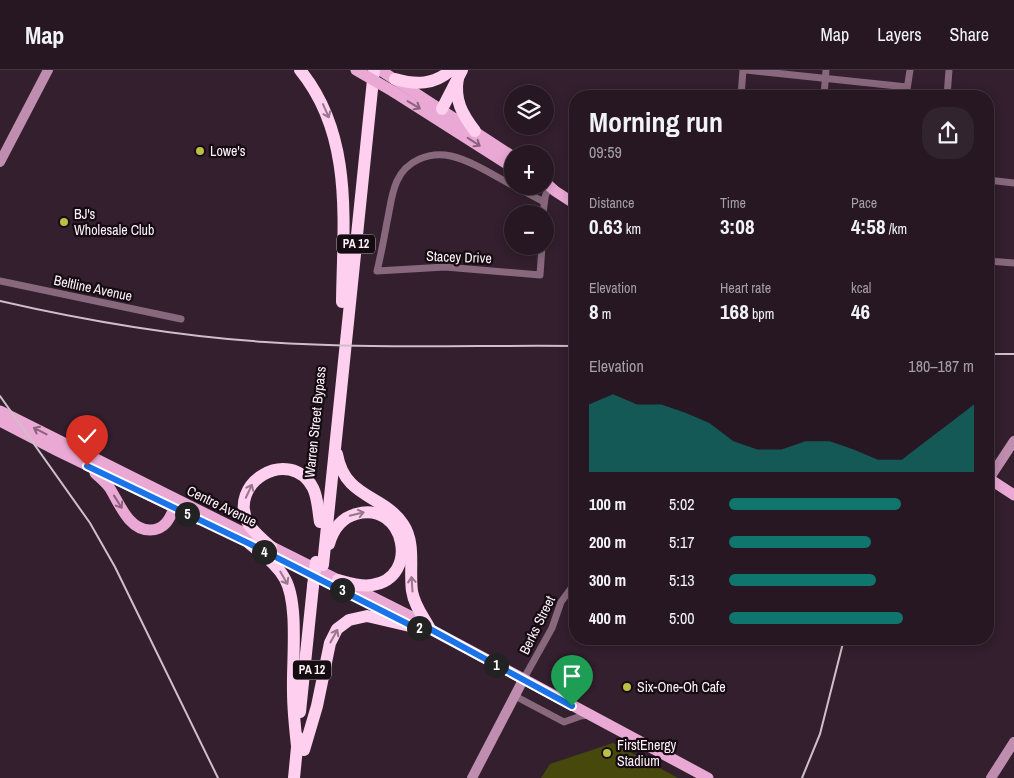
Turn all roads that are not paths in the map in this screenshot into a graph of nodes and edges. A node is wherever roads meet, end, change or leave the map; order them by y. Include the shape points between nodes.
1 (48, 70) edge
2 (300, 70) edge
3 (356, 70) edge
4 (365, 70) edge
5 (374, 70) edge
6 (380, 70) edge
7 (744, 70) edge
8 (826, 70) edge
9 (910, 70) edge
10 (949, 70) edge
11 (456, 72) edge
12 (395, 79) junction
13 (825, 79) junction
14 (907, 87) junction
15 (742, 90) edge
16 (824, 90) edge
17 (907, 90) edge
18 (947, 90) edge
19 (438, 111) junction
20 (475, 131) junction
21 (504, 151) edge
22 (504, 161) edge
23 (0, 162) edge
24 (504, 181) edge
25 (994, 181) edge
26 (1014, 183) edge
27 (554, 190) edge
28 (530, 195) edge
29 (545, 195) edge
30 (569, 200) edge
31 (544, 202) junction
32 (544, 205) edge
33 (541, 255) edge
34 (994, 261) edge
35 (1014, 263) edge
36 (0, 281) edge
37 (342, 302) junction
38 (181, 320) dead end
39 (0, 411) edge
40 (0, 421) edge
41 (1014, 440) edge
42 (335, 443) junction
43 (87, 466) junction
44 (994, 471) edge
45 (994, 483) edge
46 (1014, 495) edge
47 (176, 504) junction
48 (320, 522) junction
49 (250, 544) junction
50 (271, 547) junction
51 (319, 563) junction
52 (338, 580) junction
53 (569, 591) edge
54 (414, 627) junction
55 (430, 629) junction
56 (523, 680) junction
57 (515, 696) junction
58 (589, 715) junction
59 (1013, 746) edge
60 (301, 748) junction
61 (294, 778) edge
62 (302, 778) edge
63 (472, 778) edge
64 (708, 778) edge
65 (991, 778) edge

1 - 23 street
2 -> 37 highway via 324,107 340,158
3 -> 19 main road, bridge via 394,92
4 - 37 highway, Warren Street Bypass / PA 12
5 - 42 highway, Warren Street Bypass / PA 12
6 - 12 main road
7 - 13 street
7 - 15 street
8 - 13 street
9 - 14 street
10 - 18 street
11 - 12 highway via 427,83 414,84
11 - 19 highway
11 - 20 highway via 459,105
12 - 19 main road
13 - 14 street
13 - 16 street
14 - 17 street
19 - 20 main road
19 -> 22 main road
20 - 21 main road
24 - 33 street, Stacey Drive via 450,155 434,154 412,163 401,174 394,189 377,271 445,267 540,275
25 - 26 street
27 - 30 main road
28 - 31 street
29 - 31 street
31 - 32 street
34 - 35 street
36 - 38 street, Beltline Avenue
37 - 48 highway, Warren Street Bypass / PA 12
47 -> 39 main road, Centre Avenue
40 - 43 main road, Centre Avenue
41 - 44 street
42 - 51 highway, Warren Street Bypass / PA 12
55 -> 42 highway via 414,596 410,544 405,528 394,514 346,479
43 - 47 main road, Centre Avenue
43 -> 47 main road via 106,483 129,519 139,528 160,528 169,520
45 - 46 main road
47 - 49 main road, Centre Avenue
47 - 50 main road, Centre Avenue
50 -> 48 highway via 250,525 245,510 249,488 263,474 282,469 304,478 315,494
48 - 51 highway, Warren Street Bypass / PA 12
49 - 54 main road, Centre Avenue
49 -> 60 highway via 278,569 291,594 293,701
50 - 52 main road, Centre Avenue
51 -> 52 highway via 332,534 346,518 370,512 392,523 402,549 400,562 392,574 373,585
51 - 60 highway, Warren Street Bypass / PA 12, bridge
52 - 55 main road, Centre Avenue
53 - 56 street, Berks Street
54 - 55 main road, Centre Avenue
60 -> 54 highway via 317,706 330,643 337,629 349,620 367,616
55 - 56 main road, Centre Avenue
56 - 57 street
56 - 58 main road, Centre Avenue
57 - 58 street via 564,722
57 - 63 street
58 - 64 main road, Centre Avenue
59 - 65 street
60 - 61 highway, Warren Street Bypass / PA 12
60 - 62 highway, Warren Street Bypass / PA 12

